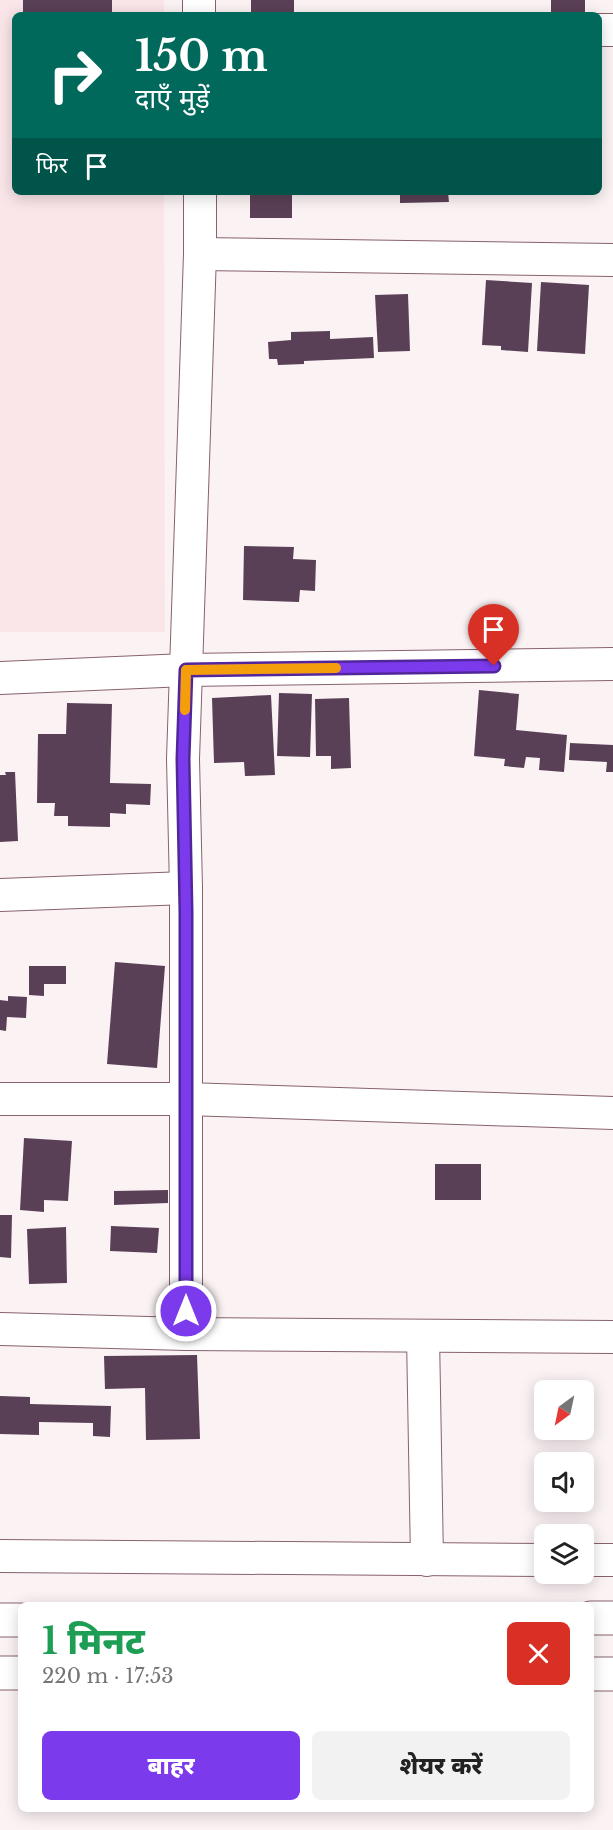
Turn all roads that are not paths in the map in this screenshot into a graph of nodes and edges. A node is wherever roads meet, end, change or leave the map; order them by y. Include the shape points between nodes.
1 (200, 195) edge
2 (200, 254) junction
3 (613, 260) edge
4 (613, 664) edge
5 (186, 670) junction
6 (0, 678) edge
7 (186, 888) junction
8 (0, 895) edge
9 (0, 1099) edge
10 (186, 1099) junction
11 (613, 1113) edge
12 (0, 1329) edge
13 (186, 1334) junction
14 (423, 1336) junction
15 (613, 1337) edge
16 (0, 1556) edge
17 (427, 1560) junction
18 (534, 1560) edge
19 (594, 1560) edge
20 (613, 1560) edge
21 (594, 1618) edge
22 (613, 1618) edge
23 (0, 1620) edge
24 (18, 1620) edge
25 (0, 1673) edge
26 (18, 1673) edge
27 (594, 1674) edge
28 (613, 1674) edge

1 - 2 street
2 - 3 street
2 - 5 street
4 - 5 street
5 - 6 street
5 - 7 street
7 - 8 street
7 - 10 street
9 - 10 street
10 - 11 street
10 - 13 street
12 - 13 street
13 - 14 street
14 - 15 street
14 - 17 street
16 - 17 street
17 - 18 street
19 - 20 street
21 - 22 street
23 - 24 street
25 - 26 street
27 - 28 street

